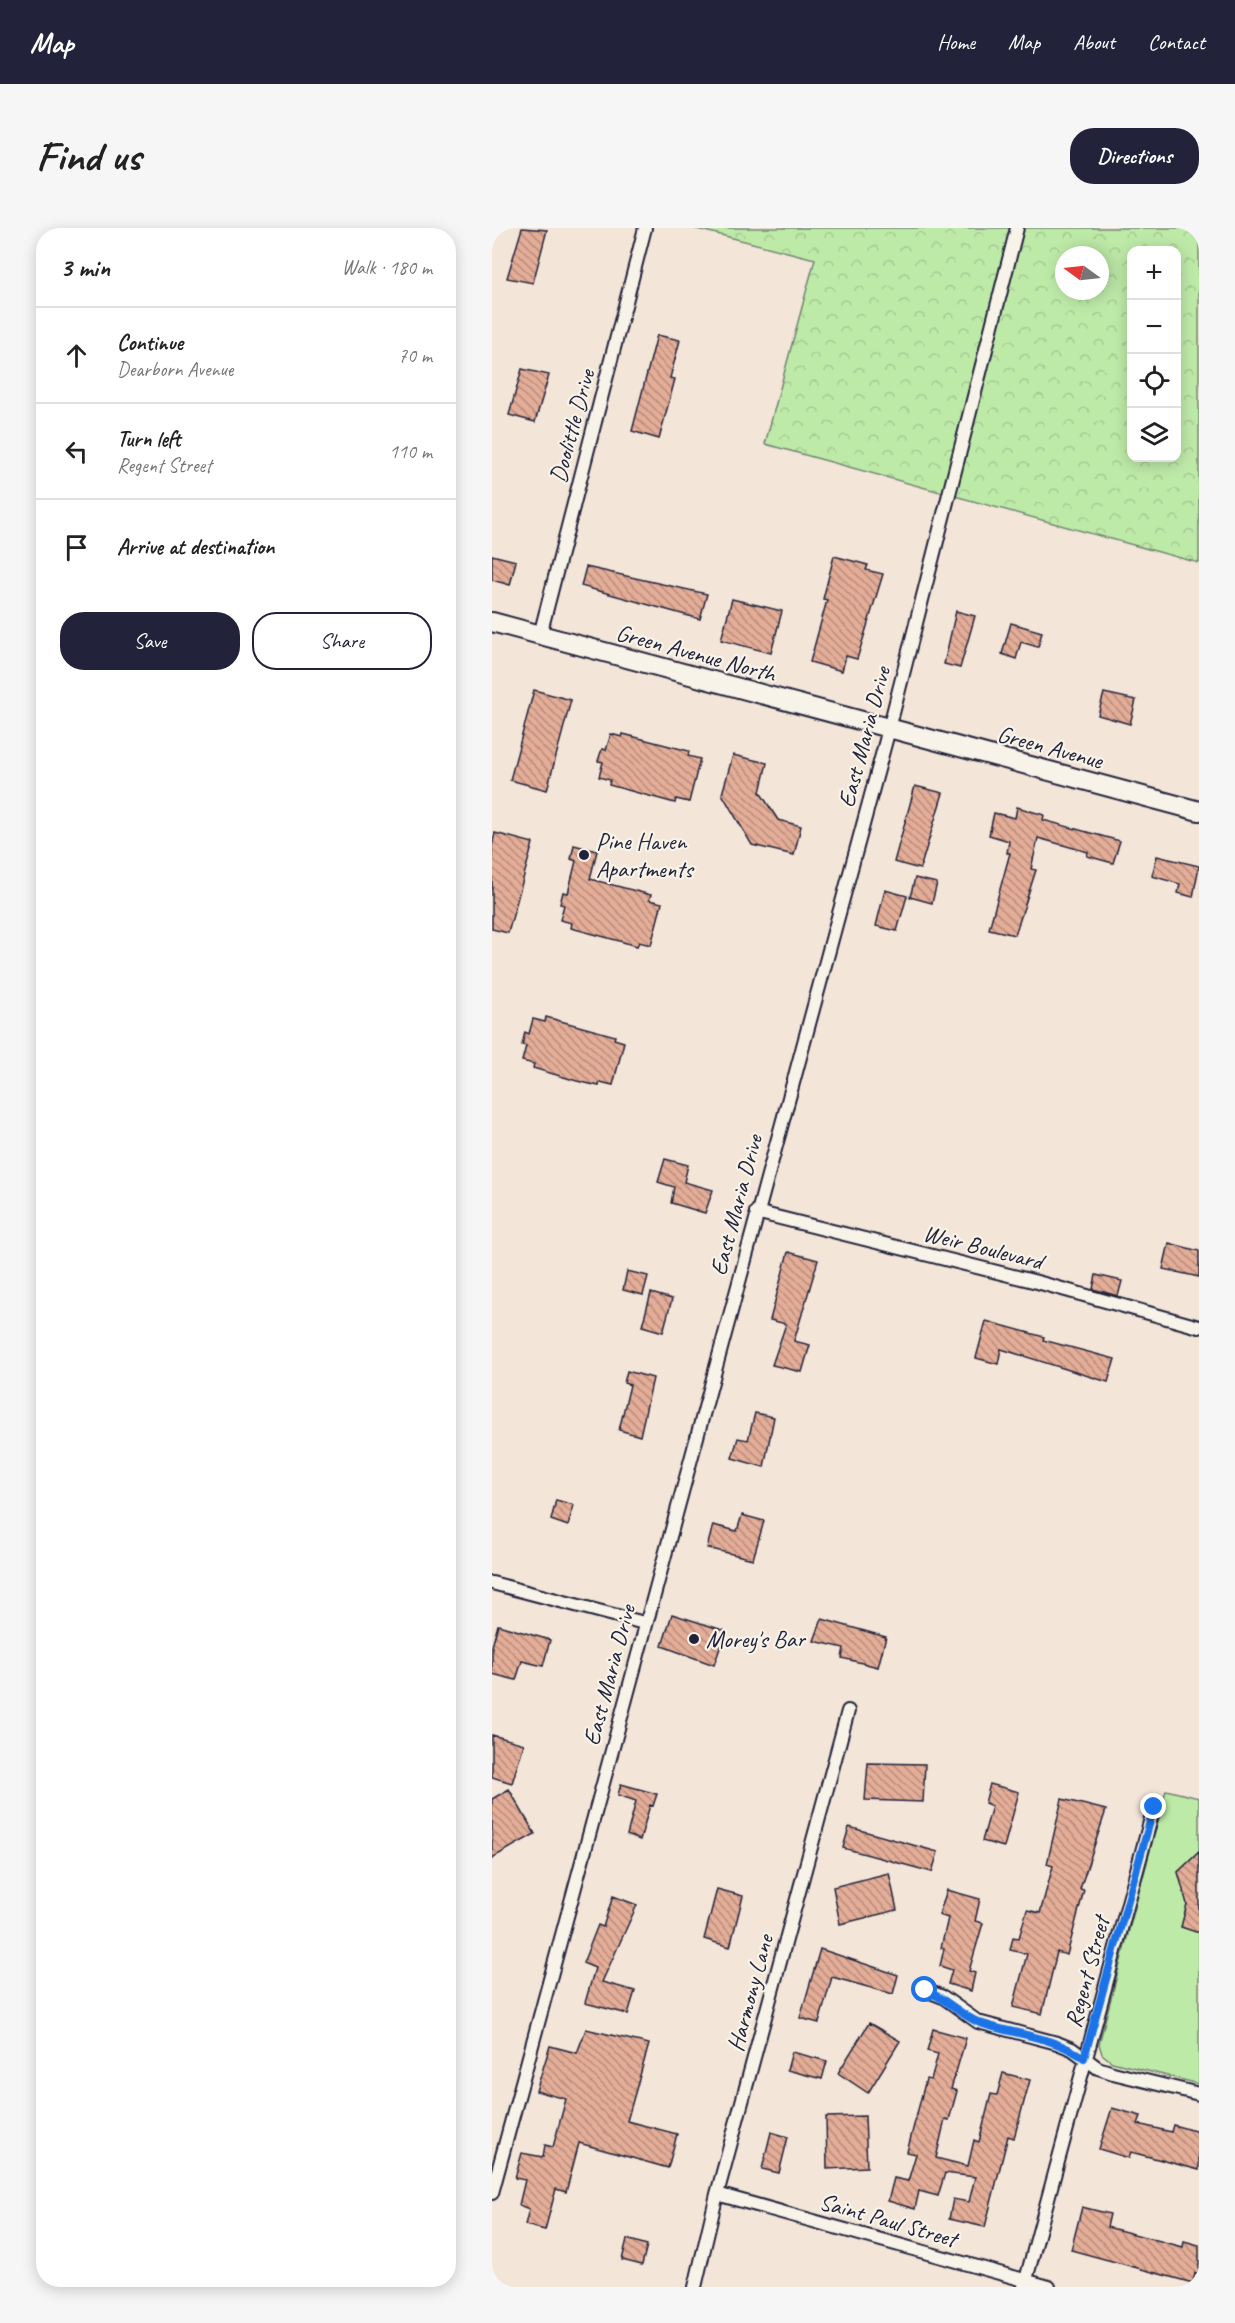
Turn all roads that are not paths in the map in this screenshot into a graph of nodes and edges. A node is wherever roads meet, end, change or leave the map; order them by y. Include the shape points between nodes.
1 (645, 228) edge
2 (1017, 228) edge
3 (492, 622) edge
4 (540, 635) junction
5 (889, 729) junction
6 (1199, 811) edge
7 (756, 1212) junction
8 (1199, 1327) edge
9 (492, 1583) edge
10 (645, 1623) junction
11 (848, 1711) dead end
12 (1154, 1807) dead end
13 (925, 1990) dead end
14 (1084, 2058) junction
15 (1199, 2094) edge
16 (492, 2193) edge
17 (717, 2194) junction
18 (1025, 2284) edge
19 (695, 2287) edge
20 (1049, 2287) edge

1 - 4 street, Doolittle Drive
2 - 5 street, East Maria Drive
3 - 4 street, Green Avenue North
4 - 5 street, Green Avenue North
5 - 6 street, Green Avenue
5 - 7 street, East Maria Drive
7 - 8 street, Weir Boulevard
7 - 10 street, East Maria Drive
9 - 10 street
10 - 16 street, East Maria Drive
11 - 17 street, Harmony Lane
12 - 14 street, Regent Street
13 - 14 street via 944,1997 978,2022 1057,2043
14 - 15 street via 1113,2073
14 - 18 street, Regent Street
17 - 18 street, Saint Paul Street
17 - 19 street, Harmony Lane
18 - 20 street, Saint Paul Street

